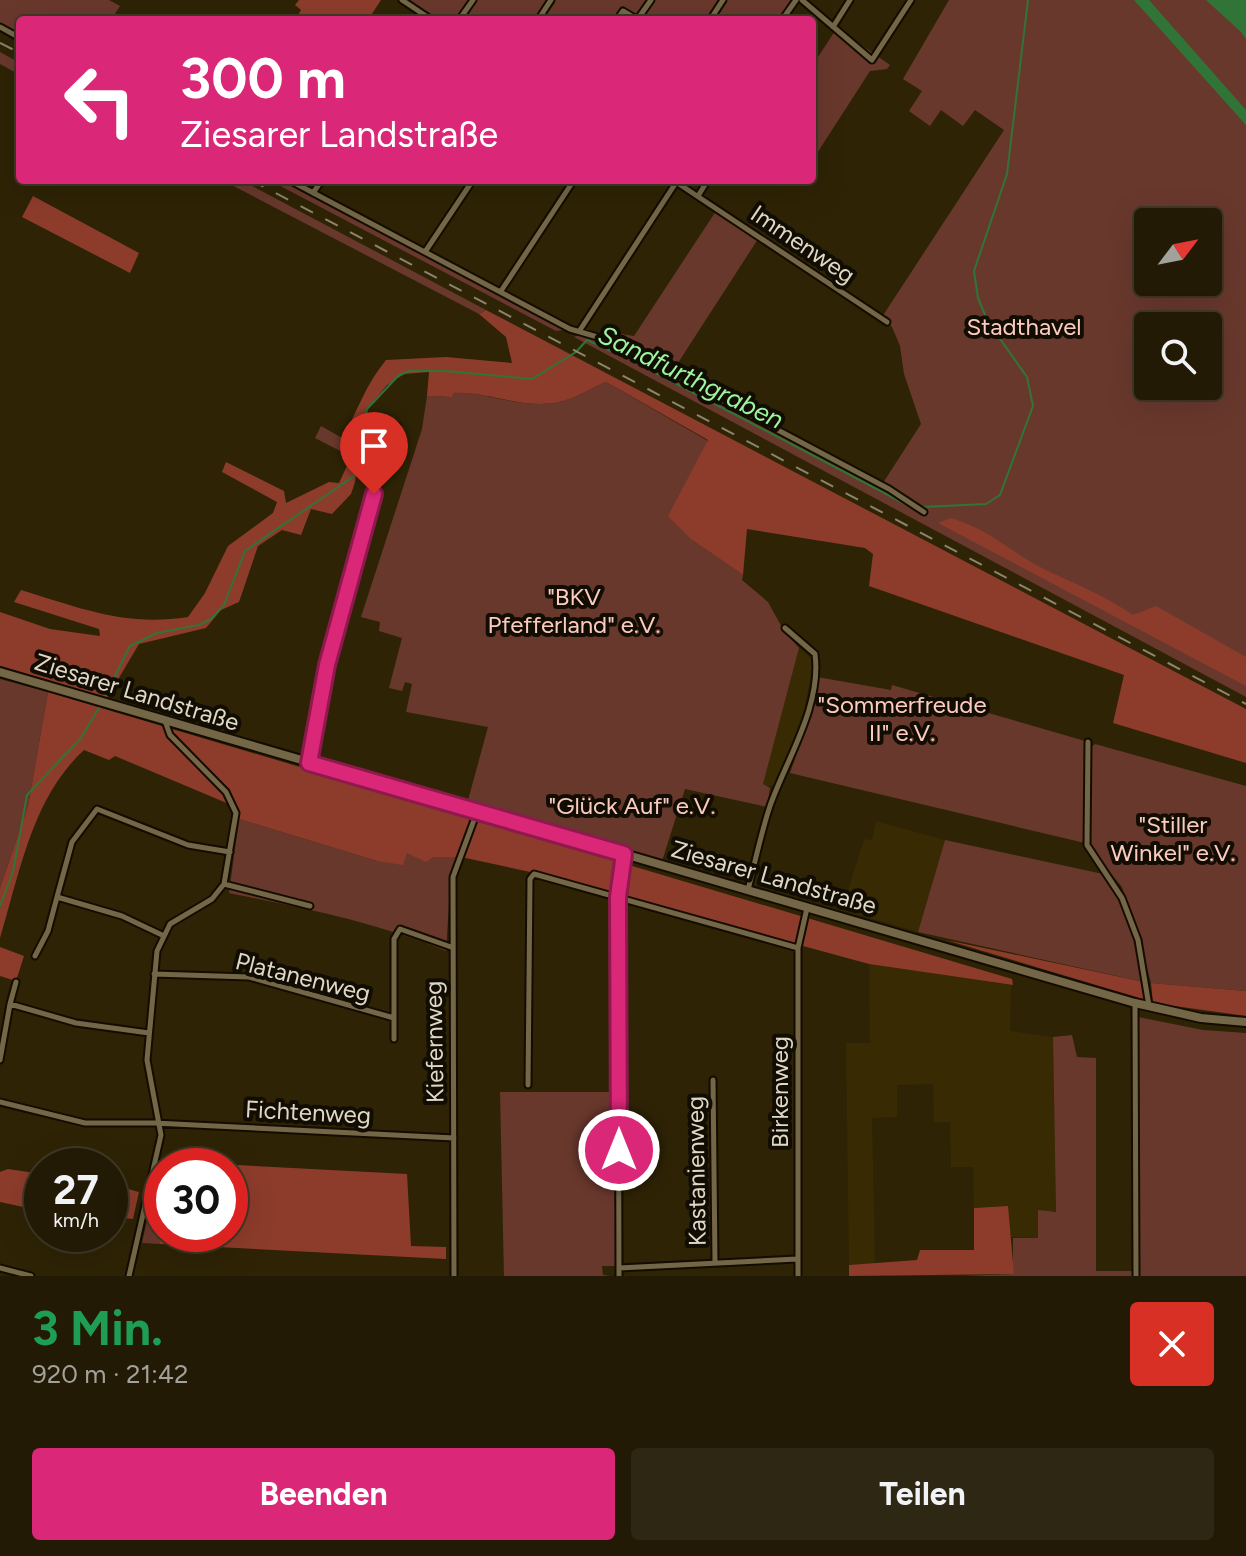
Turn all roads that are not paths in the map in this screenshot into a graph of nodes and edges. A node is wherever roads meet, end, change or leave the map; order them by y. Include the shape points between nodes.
1 (402, 0) edge
2 (799, 0) edge
3 (850, 0) edge
4 (911, 0) edge
5 (425, 16) edge
6 (785, 16) edge
7 (813, 16) edge
8 (816, 18) edge
9 (833, 27) junction
10 (296, 184) edge
11 (319, 184) edge
12 (470, 184) edge
13 (571, 184) edge
14 (673, 184) edge
15 (680, 184) edge
16 (706, 184) edge
17 (313, 193) junction
18 (698, 196) junction
19 (425, 252) junction
20 (501, 291) junction
21 (887, 322) dead end
22 (580, 331) junction
23 (397, 426) dead end
24 (924, 512) dead end
25 (785, 628) dead end
26 (0, 672) edge
27 (165, 721) junction
28 (1088, 742) dead end
29 (309, 763) junction
30 (477, 812) junction
31 (230, 852) junction
32 (624, 854) junction
33 (224, 884) junction
34 (748, 891) junction
35 (57, 897) junction
36 (618, 897) junction
37 (310, 906) dead end
38 (807, 908) junction
39 (162, 935) junction
40 (451, 947) junction
41 (798, 948) junction
42 (35, 956) dead end
43 (154, 974) junction
44 (16, 982) dead end
45 (1135, 1003) junction
46 (10, 1004) junction
47 (1149, 1007) junction
48 (394, 1018) junction
49 (1246, 1022) edge
50 (149, 1033) junction
51 (394, 1039) dead end
52 (0, 1060) edge
53 (713, 1080) dead end
54 (528, 1085) dead end
55 (0, 1102) edge
56 (160, 1124) junction
57 (454, 1138) junction
58 (797, 1259) junction
59 (715, 1262) junction
60 (0, 1268) edge
61 (619, 1268) junction
62 (31, 1276) edge
63 (129, 1276) edge
64 (454, 1276) edge
65 (619, 1276) edge
66 (798, 1276) edge
67 (1136, 1276) edge

1 - 5 street
2 - 6 street
2 - 7 street
3 - 9 street
4 - 9 street via 872,60
8 - 9 street
10 - 17 street
11 - 17 street
12 - 19 street
13 - 20 street
14 - 22 street
15 - 18 street, Immenweg
16 - 18 street
17 - 19 street
18 - 21 street, Immenweg
19 - 20 street
20 - 22 street
22 - 24 street via 608,340
23 - 29 street via 357,549
25 - 34 street via 815,654 814,674 804,723 770,805
26 - 27 main road, Ziesarer Landstraße
27 - 29 main road, Ziesarer Landstraße
27 - 31 street via 170,735 233,803
28 - 47 street via 1087,845 1122,898 1138,940
29 - 30 main road, Ziesarer Landstraße
30 - 32 main road, Ziesarer Landstraße
30 - 40 street, Kiefernweg via 455,867
31 - 33 street
31 - 35 street via 188,845 97,809 72,842
32 - 34 main road, Ziesarer Landstraße
32 - 36 street
33 - 37 street
33 - 39 street
34 - 38 main road, Ziesarer Landstraße
35 - 39 street via 117,914
35 - 42 street
36 - 41 street
36 - 54 street via 534,874 530,879
36 - 61 street
38 - 41 street, Birkenweg
38 - 45 main road, Ziesarer Landstraße
39 - 43 street
40 - 48 street via 400,929 394,939
40 - 57 street, Kiefernweg
41 - 58 street, Birkenweg
43 - 48 street, Platanenweg via 249,977
43 - 50 street
44 - 46 street
45 - 47 main road, Ziesarer Landstraße
45 - 67 street
46 - 50 street via 76,1023
46 - 52 street
47 - 49 main road, Ziesarer Landstraße
48 - 51 street
50 - 56 street via 147,1070
53 - 59 street, Kastanienweg
55 - 56 street, Fichtenweg via 85,1123
56 - 57 street, Fichtenweg
56 - 63 street
57 - 64 street, Kiefernweg
58 - 59 street, Kastanienweg
58 - 66 street, Birkenweg
59 - 61 street, Kastanienweg
60 - 62 street
61 - 65 street

